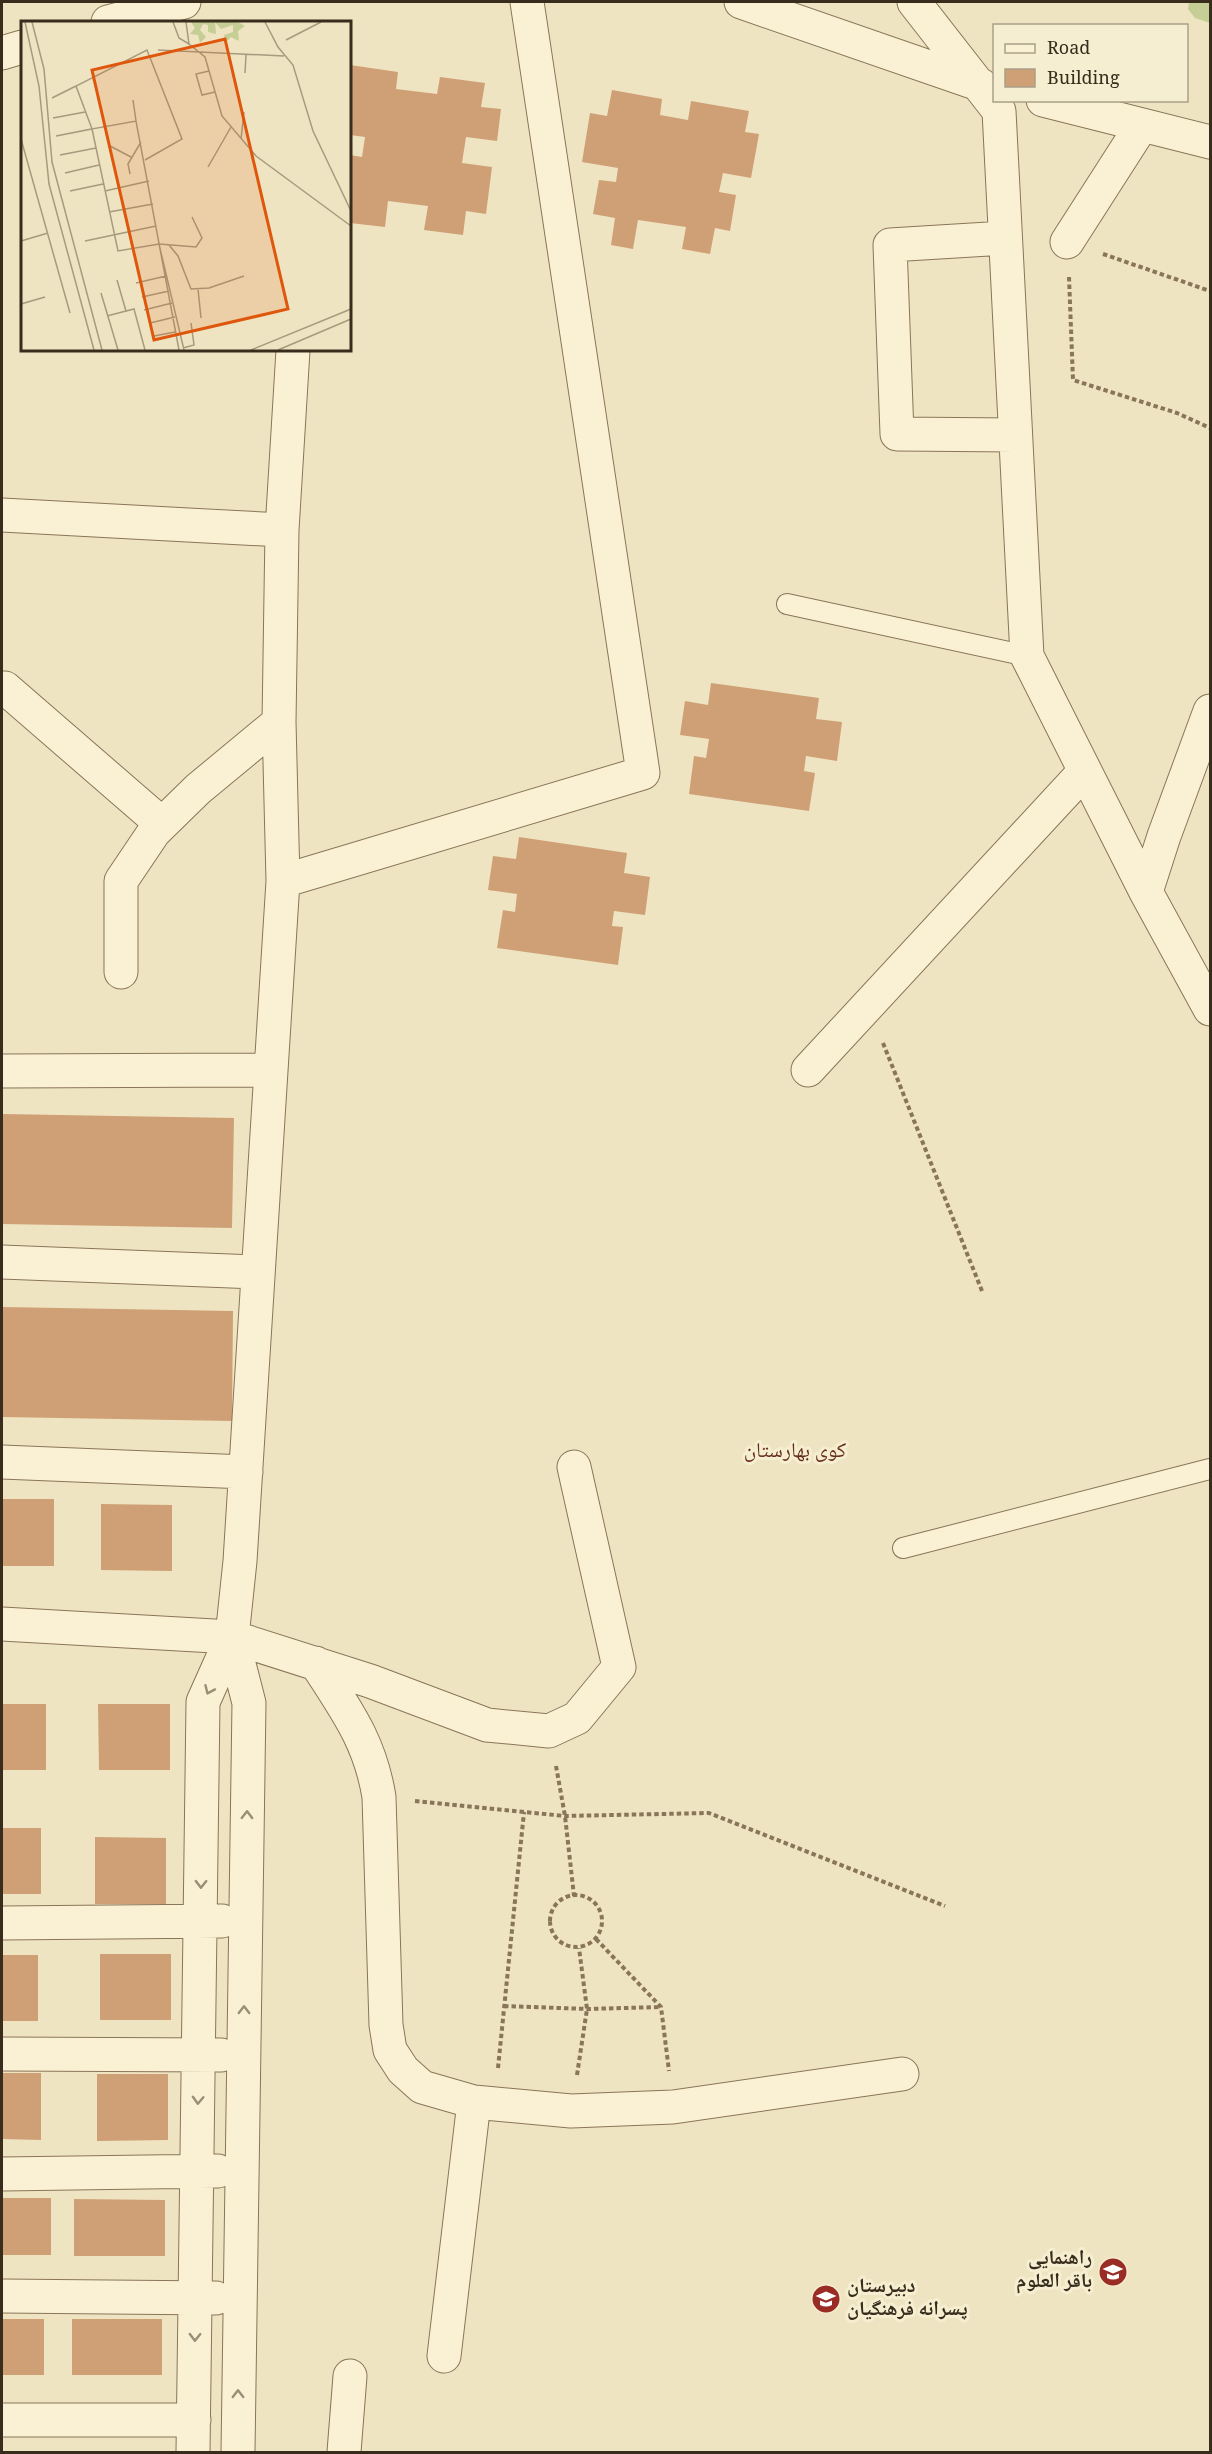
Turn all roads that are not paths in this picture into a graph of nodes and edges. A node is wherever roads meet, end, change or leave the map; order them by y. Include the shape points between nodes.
1 (184, 2) edge
2 (527, 2) edge
3 (741, 2) edge
4 (914, 2) edge
5 (112, 21) edge
6 (21, 47) edge
7 (2, 53) edge
8 (986, 86) edge
9 (993, 99) edge
10 (994, 102) edge
11 (1051, 102) edge
12 (1142, 125) junction
13 (1210, 142) edge
14 (1005, 238) junction
15 (1067, 242) road end
16 (293, 351) edge
17 (1015, 435) junction
18 (2, 515) edge
19 (282, 530) junction
20 (787, 604) dead end
21 (1027, 656) junction
22 (4, 688) dead end
23 (1210, 711) edge
24 (279, 722) junction
25 (1084, 771) junction
26 (162, 824) junction
27 (283, 881) junction
28 (1146, 892) junction
29 (121, 972) dead end
30 (1210, 1008) edge
31 (271, 1070) junction
32 (808, 1070) dead end
33 (2, 1071) edge
34 (2, 1262) edge
35 (258, 1272) junction
36 (2, 1462) edge
37 (574, 1467) dead end
38 (1210, 1469) edge
39 (246, 1472) junction
40 (903, 1548) dead end
41 (2, 1624) edge
42 (232, 1637) junction
43 (316, 1663) junction
44 (245, 1920) junction
45 (200, 1921) junction
46 (2, 1923) edge
47 (2, 2054) edge
48 (200, 2055) junction
49 (244, 2055) junction
50 (902, 2074) dead end
51 (484, 2102) junction
52 (241, 2171) junction
53 (196, 2172) junction
54 (2, 2174) edge
55 (2, 2296) edge
56 (196, 2298) junction
57 (239, 2298) junction
58 (444, 2356) dead end
59 (351, 2376) dead end
60 (3, 2420) dead end
61 (194, 2420) junction
62 (194, 2452) edge
63 (238, 2452) edge
64 (344, 2452) edge

1 - 5 street
2 - 27 street via 643,773
3 - 8 street
4 - 8 street
6 - 7 street
8 - 9 street
10 - 14 street via 999,111
11 - 12 street
12 - 13 street
12 - 15 street
14 - 17 street
14 - 17 street via 890,245 897,434
16 - 19 street
17 - 21 street
18 - 19 street
19 - 24 street
20 - 21 lane
21 - 25 street
22 - 26 street
23 - 28 street
24 - 26 street
24 - 27 street
25 - 28 street
25 - 32 street
26 - 29 street via 121,881
27 - 31 street
28 - 30 street
31 - 33 street
31 - 35 street
34 - 35 street
35 - 39 street
36 - 39 street
37 - 43 street via 619,1667 577,1718 549,1731 487,1725
38 - 40 lane
39 - 42 street
41 - 42 street
42 - 43 street
44 -> 42 street via 249,1703
42 -> 45 street via 203,1702
43 - 51 street via 360,1730 375,1772 390,2050 403,2070 422,2087
44 - 45 street
49 -> 44 street
45 - 46 street
45 - 48 street
47 - 48 street
48 - 49 street
48 -> 53 street
49 - 52 street
50 - 51 street via 673,2107 571,2111
51 - 58 street
52 - 53 street
52 - 57 street
53 - 54 street
53 - 56 street
55 - 56 street
56 - 57 street
56 -> 61 street
63 -> 57 street
59 - 64 street
60 - 61 street
61 - 62 street

